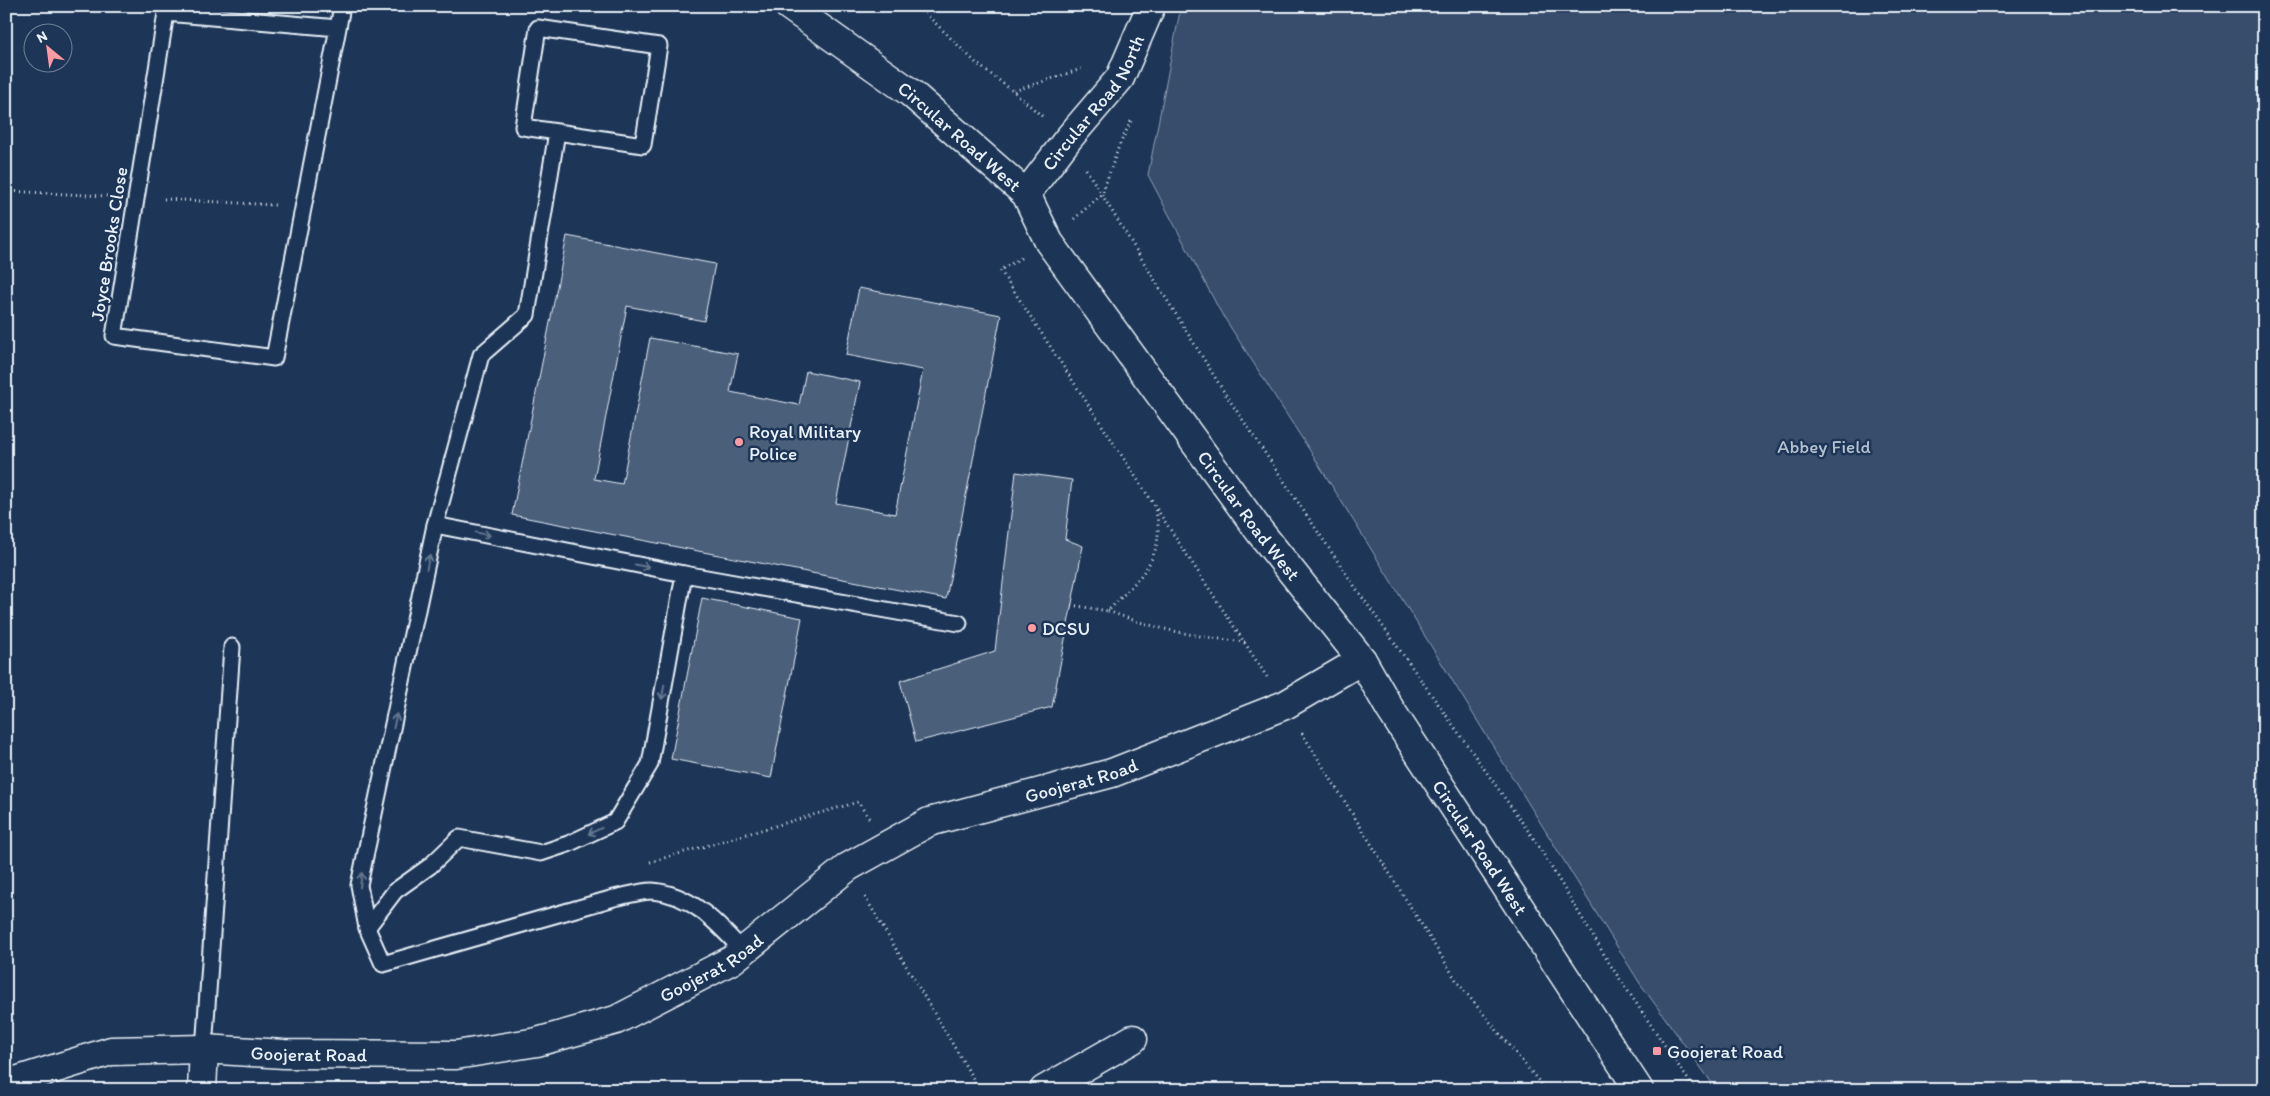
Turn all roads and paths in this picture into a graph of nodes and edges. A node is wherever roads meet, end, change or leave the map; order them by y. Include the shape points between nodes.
1 (342, 6) edge
2 (789, 6) edge
3 (918, 6) edge
4 (1152, 6) edge
5 (338, 28) junction
6 (1085, 68) dead end
7 (1013, 91) junction
8 (1136, 111) dead end
9 (557, 132) junction
10 (1068, 139) junction
11 (6, 191) edge
12 (1026, 194) junction
13 (1102, 194) junction
14 (136, 197) junction
15 (304, 207) junction
16 (1049, 242) junction
17 (1154, 504) junction
18 (435, 525) junction
19 (684, 574) junction
20 (1071, 605) dead end
21 (1108, 611) junction
22 (959, 623) dead end
23 (1244, 642) junction
24 (232, 648) dead end
25 (1362, 660) junction
26 (1285, 705) junction
27 (848, 868) junction
28 (367, 928) junction
29 (743, 951) junction
30 (1134, 1039) dead end
31 (204, 1049) junction
32 (6, 1084) edge
33 (202, 1090) edge
34 (980, 1090) edge
35 (1044, 1090) edge
36 (1546, 1090) edge
37 (1639, 1090) edge
38 (1695, 1090) edge

1 - 5 lane, Joyce Brooks Close
2 - 12 street, Circular Road West via 911,94
3 - 7 path via 976,63
4 - 10 street, Circular Road North via 1120,78
5 - 14 lane, Joyce Brooks Close via 166,13
5 - 15 lane, Joyce Brooks Close
6 - 7 path
7 - 10 path
8 - 13 path
9 - 9 lane via 523,127 538,28 659,46 643,145
9 - 18 lane via 527,315 481,356
10 - 12 street, Circular Road North
10 - 13 path
11 - 14 path
12 - 16 street, Circular Road West
13 - 16 path
13 - 38 path via 1226,395 1355,587 1536,842 1611,966
14 - 15 path
14 - 15 lane, Joyce Brooks Close via 114,336 274,358
16 - 17 path via 1000,270
16 - 25 street, Circular Road West via 1260,532
17 - 21 path via 1160,526 1155,555 1134,584
17 - 23 path
18 -> 19 lane
28 -> 18 lane via 359,885
19 - 22 lane
19 -> 28 lane via 650,764 615,822 541,853 459,838 430,866 395,892
20 - 21 path
21 - 23 path via 1148,626 1189,636
23 - 26 path
24 - 31 lane
25 - 26 street, Goojerat Road
25 - 37 street, Circular Road West
26 - 27 street, Goojerat Road via 1112,773 929,822
26 - 36 path via 1458,983
27 - 29 street, Goojerat Road
27 - 34 path
28 - 29 lane via 383,964 614,898 651,891 678,898 709,914
29 - 31 street, Goojerat Road via 732,960 616,1020 537,1042 456,1054 284,1054
30 - 35 street
31 - 32 street, Goojerat Road via 111,1051
31 - 33 street

